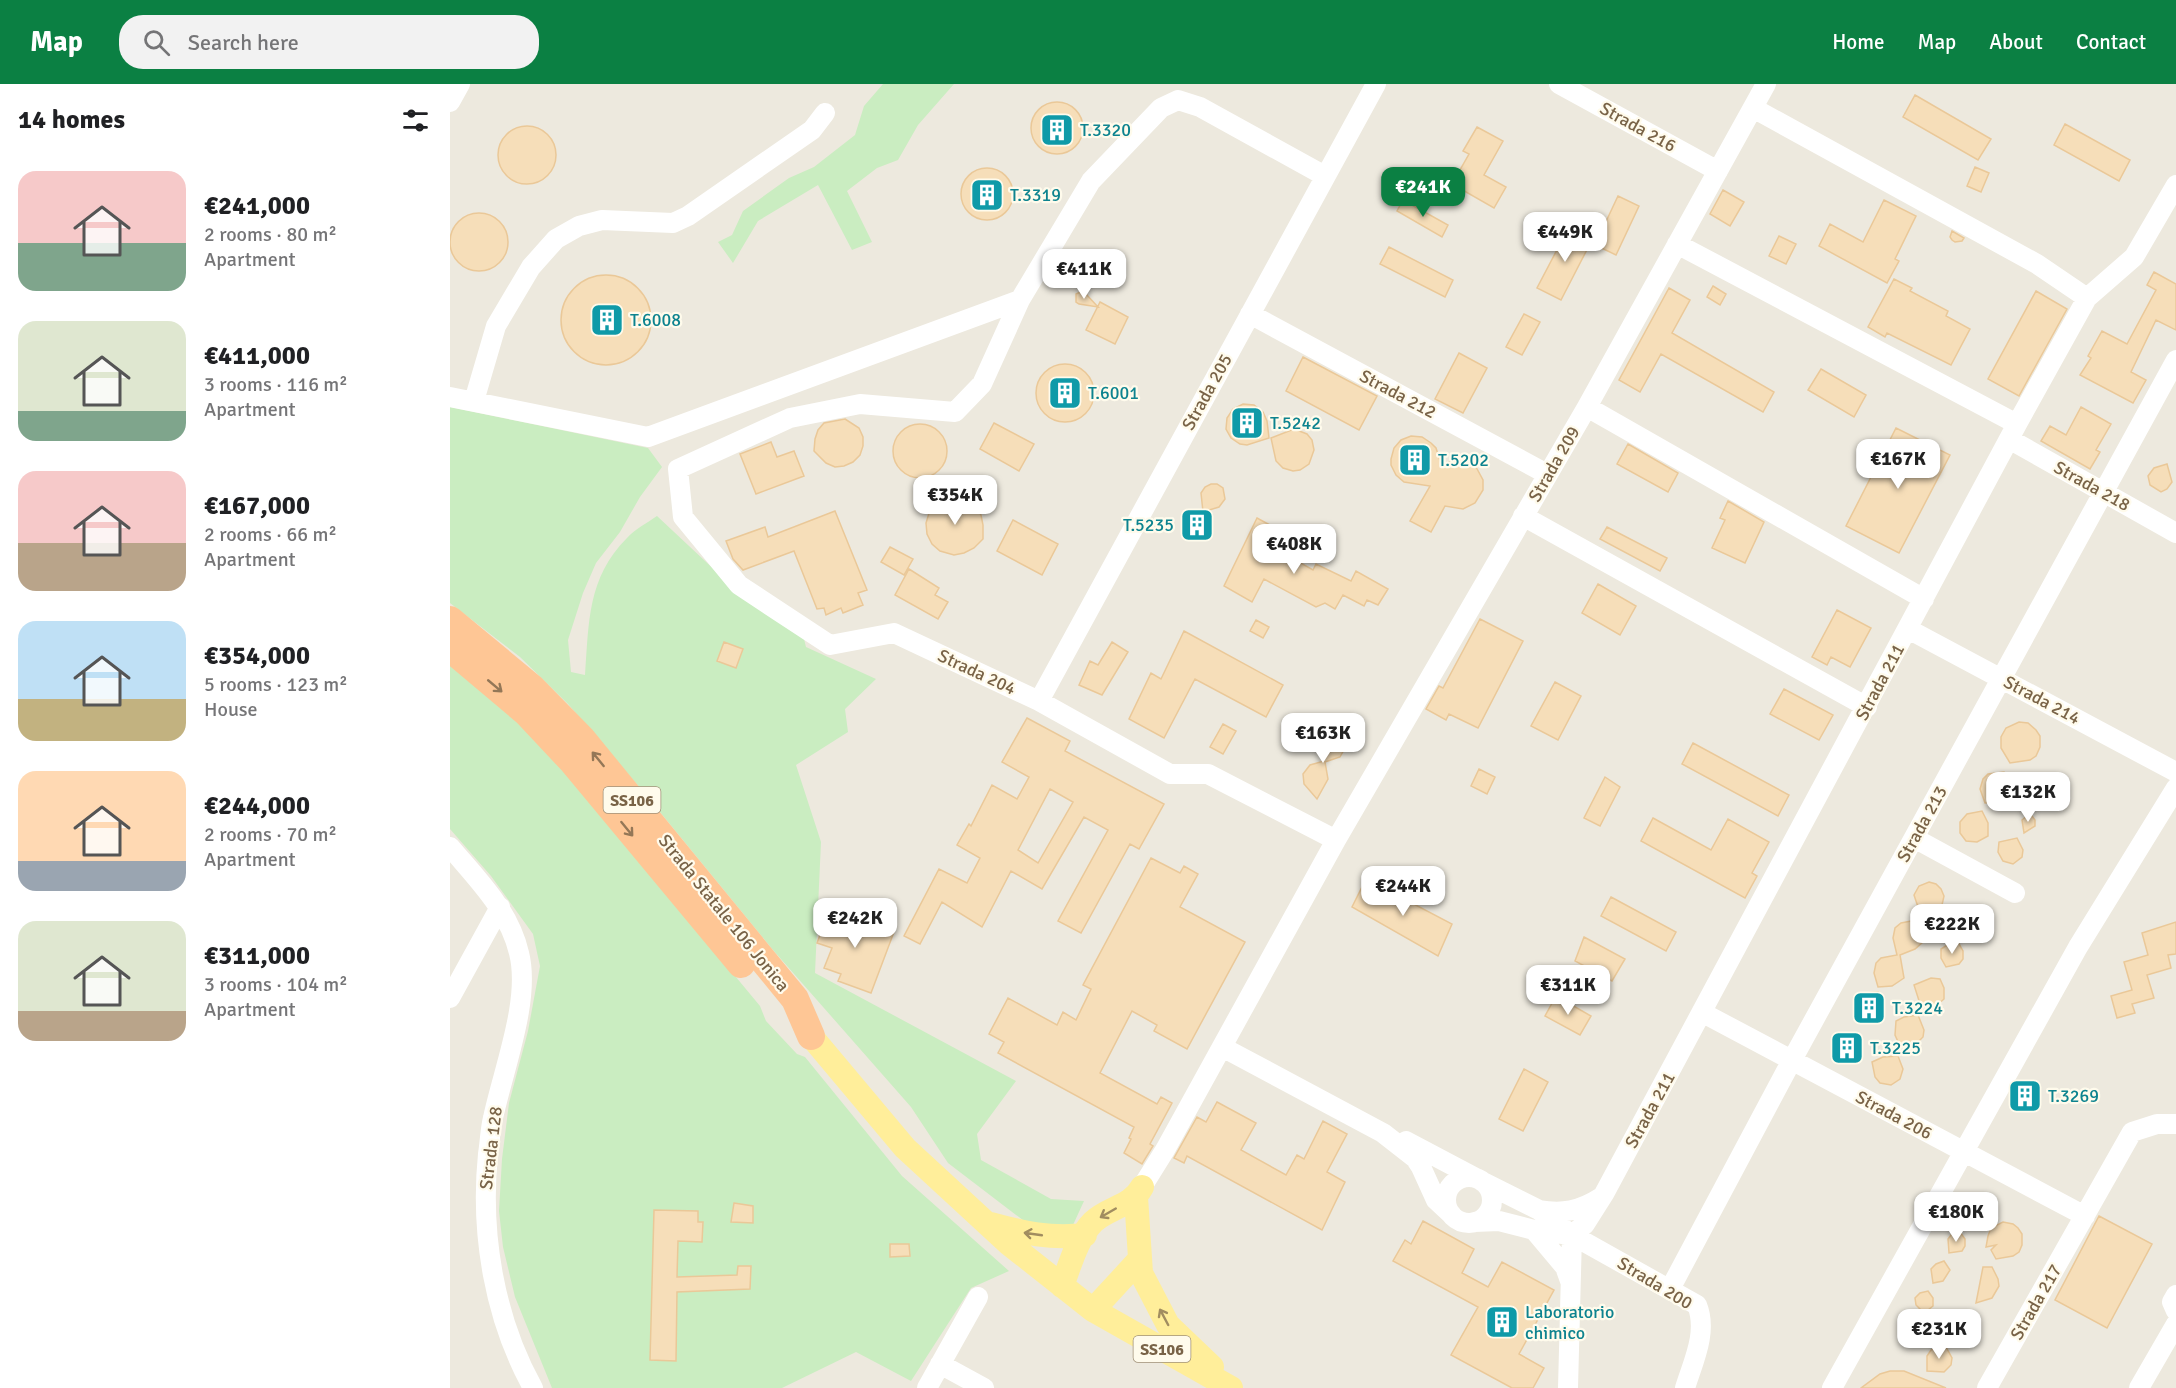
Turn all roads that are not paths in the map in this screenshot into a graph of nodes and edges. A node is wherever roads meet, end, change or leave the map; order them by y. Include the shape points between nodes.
1 (460, 84) edge
2 (1376, 84) edge
3 (1559, 84) edge
4 (1766, 84) edge
5 (450, 102) edge
6 (1753, 108) junction
7 (825, 113) dead end
8 (1718, 171) junction
9 (1325, 176) junction
10 (2176, 184) edge
11 (1677, 244) junction
12 (2087, 298) junction
13 (1020, 300) junction
14 (1250, 314) junction
15 (2176, 360) edge
16 (450, 397) edge
17 (474, 402) junction
18 (1587, 407) junction
19 (2013, 432) junction
20 (1547, 474) junction
21 (2103, 492) junction
22 (1523, 516) junction
23 (2176, 532) edge
24 (1924, 599) junction
25 (450, 620) edge
26 (1908, 629) junction
27 (450, 648) edge
28 (2001, 678) junction
29 (1039, 701) junction
30 (1867, 707) junction
31 (2176, 772) edge
32 (2176, 788) edge
33 (1914, 838) junction
34 (1336, 840) junction
35 (450, 847) edge
36 (2015, 893) dead end
37 (500, 906) junction
38 (450, 998) edge
39 (1703, 1013) junction
40 (811, 1036) junction
41 (1222, 1047) junction
42 (1792, 1060) junction
43 (2176, 1124) edge
44 (1383, 1133) junction
45 (1964, 1152) junction
46 (1479, 1180) junction
47 (1139, 1192) junction
48 (1604, 1194) junction
49 (1539, 1210) junction
50 (1452, 1215) junction
51 (2085, 1216) junction
52 (983, 1221) junction
53 (1473, 1222) junction
54 (1534, 1230) junction
55 (1085, 1234) junction
56 (1572, 1235) junction
57 (1140, 1259) junction
58 (1572, 1285) junction
59 (1062, 1286) junction
60 (1670, 1289) junction
61 (2176, 1295) edge
62 (978, 1297) dead end
63 (1093, 1310) junction
64 (2176, 1311) edge
65 (2176, 1324) edge
66 (940, 1364) junction
67 (533, 1388) edge
68 (927, 1388) edge
69 (984, 1388) edge
70 (1233, 1388) edge
71 (1568, 1388) edge
72 (1685, 1388) edge
73 (1832, 1388) edge
74 (1987, 1388) edge
75 (2139, 1388) edge

1 - 5 lane
2 - 9 lane, Strada 205
3 - 8 lane, Strada 216
4 - 6 lane, Strada 209
6 - 8 lane, Strada 209
6 - 12 lane via 2037,264
7 - 17 lane via 812,129 673,223 602,220 579,226 555,239 531,267 496,326
8 - 11 lane, Strada 209
9 - 13 lane via 1200,106 1178,100 1161,108 1091,182
9 - 14 lane, Strada 205
10 - 12 lane, Strada 211 via 2134,257
11 - 18 lane, Strada 209
11 - 19 lane, Strada 218
12 - 19 lane, Strada 211
13 - 17 lane via 648,437
13 - 29 lane, Strada 204 via 982,384 955,412 860,404 790,418 678,469 683,517 739,585 830,645 894,633
14 - 20 lane, Strada 212
14 - 29 lane, Strada 205
15 - 21 lane, Strada 213
16 - 17 lane
18 - 20 lane, Strada 209
18 - 24 lane
19 - 21 lane, Strada 218
19 - 24 lane, Strada 211
20 - 22 lane, Strada 209
21 - 23 lane, Strada 218
21 - 28 lane, Strada 213
22 - 30 lane
22 - 34 lane, Strada 209
24 - 26 lane, Strada 211
40 -> 25 highway, Strada Statale 106 Jonica / SS106 via 795,999 581,738 532,688
26 - 28 lane, Strada 214
26 - 30 lane, Strada 211
27 -> 40 highway, Strada Statale 106 Jonica / SS106 via 526,712 573,762 780,1010
28 - 31 lane, Strada 214
28 - 33 lane, Strada 213
29 - 34 lane, Strada 204 via 1170,774 1208,774
30 - 39 lane, Strada 211
32 - 45 lane via 2078,947
33 - 36 lane
33 - 42 lane, Strada 213
34 - 41 lane, Strada 209
35 - 37 lane, Strada 128
37 - 38 lane
37 - 67 lane, Strada 128 via 519,953 522,994 492,1121 485,1190 488,1249 504,1314 523,1371
39 - 42 lane, Strada 206
39 - 48 lane, Strada 211
40 - 52 main road, Strada Statale 106 Jonica / SS106 via 905,1148
41 - 44 lane
41 - 47 lane, Strada 209
42 - 45 lane, Strada 206
42 - 60 lane, Strada 213
43 - 51 lane, Strada 217 via 2157,1124 2132,1132
44 - 46 lane via 1401,1138
44 - 50 lane via 1415,1158 1436,1200
45 - 51 lane, Strada 206
45 - 73 lane
46 - 49 lane
46 - 50 lane via 1461,1179 1450,1188 1446,1202
46 - 53 lane via 1491,1194 1490,1209 1486,1216
47 -> 55 main road via 1093,1222
47 - 57 main road
48 - 49 lane, Strada 211 via 1570,1212
48 - 56 lane, Strada 211 via 1585,1224
49 - 56 lane
50 - 53 lane
51 - 74 lane, Strada 217
55 -> 52 main road via 1059,1238
52 - 59 main road, Strada Statale 106 Jonica / SS106
53 - 54 lane via 1499,1221
54 - 56 lane
54 - 58 lane via 1565,1267
55 - 59 main road
56 - 58 lane
56 - 60 lane, Strada 200
57 - 63 main road
70 -> 57 main road via 1168,1325 1141,1273
58 - 71 lane
59 - 63 main road, Strada Statale 106 Jonica / SS106
60 - 72 lane, Strada 200 via 1697,1305 1701,1316 1698,1346
61 - 64 lane via 2172,1302
62 - 66 lane
63 - 70 main road, Strada Statale 106 Jonica / SS106
65 - 75 lane
66 - 68 lane
66 - 69 lane

